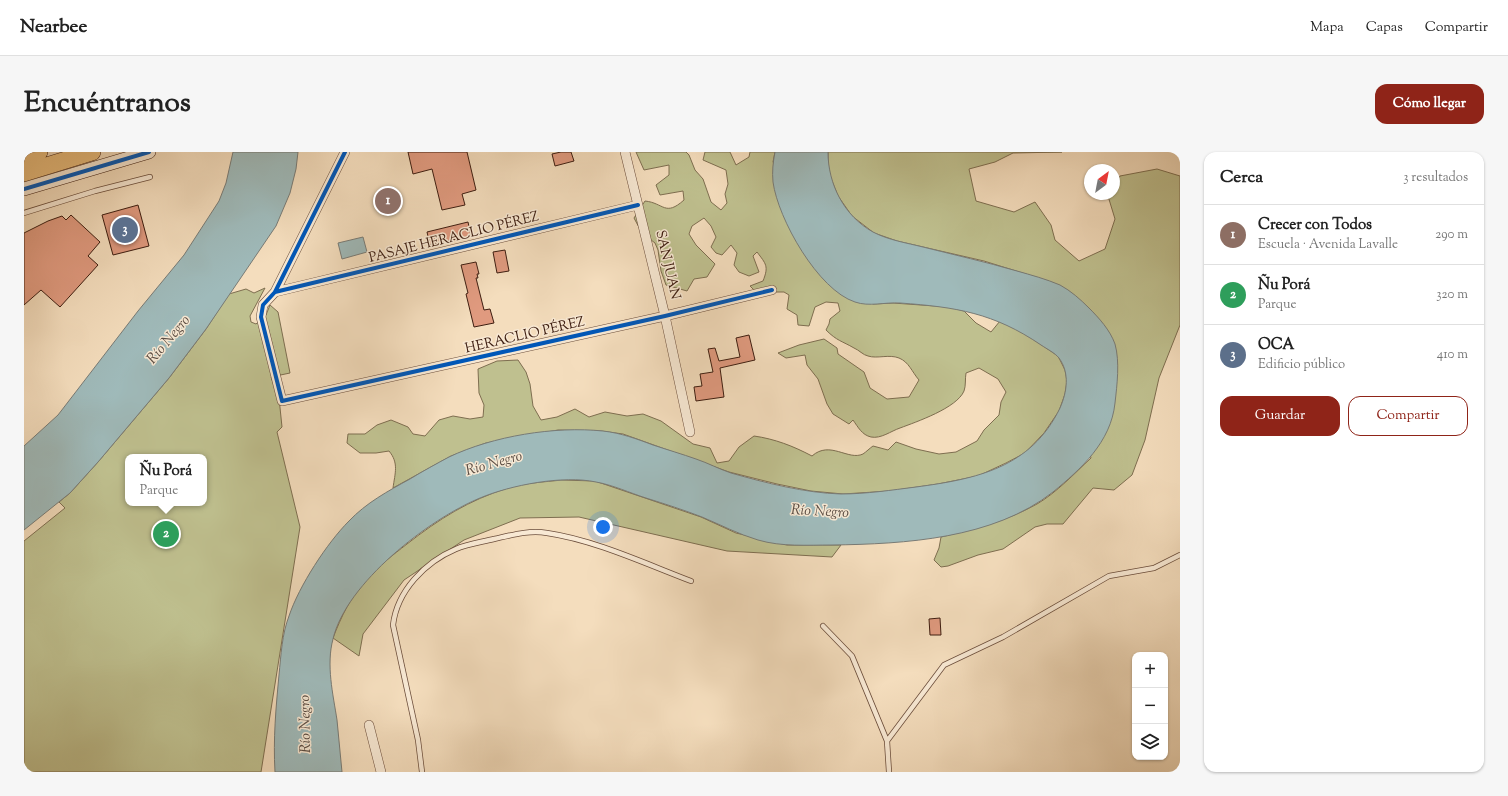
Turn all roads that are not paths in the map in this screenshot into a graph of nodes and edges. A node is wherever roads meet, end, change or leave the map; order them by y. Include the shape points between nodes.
1 (39, 152) edge
2 (92, 152) edge
3 (149, 152) edge
4 (345, 152) edge
5 (626, 152) edge
6 (24, 156) edge
7 (24, 173) edge
8 (150, 177) dead end
9 (24, 188) edge
10 (638, 205) junction
11 (24, 213) edge
12 (772, 290) dead end
13 (275, 292) junction
14 (665, 316) junction
15 (690, 432) dead end
16 (1180, 555) edge
17 (691, 581) dead end
18 (823, 626) dead end
19 (370, 725) dead end
20 (887, 741) junction
21 (381, 772) edge
22 (422, 772) edge
23 (889, 772) edge

1 - 6 highway
2 - 7 highway
3 - 9 street
4 - 13 street
5 - 10 street, SAN JUAN
8 - 11 lane
10 - 13 street, PASAJE HERACLIO PÉREZ
10 - 14 street, SAN JUAN
12 - 14 street, HERACLIO PÉREZ
13 - 14 street, HERACLIO PÉREZ via 263,305 261,317 282,401
14 - 15 street, SAN JUAN
16 - 20 lane via 1154,568 1109,576 1003,637 944,665
17 - 22 lane via 582,541 546,532 525,532 456,548 432,562 412,582 402,597 395,612 393,625 418,740
18 - 20 lane via 852,656
19 - 21 street
20 - 23 lane

